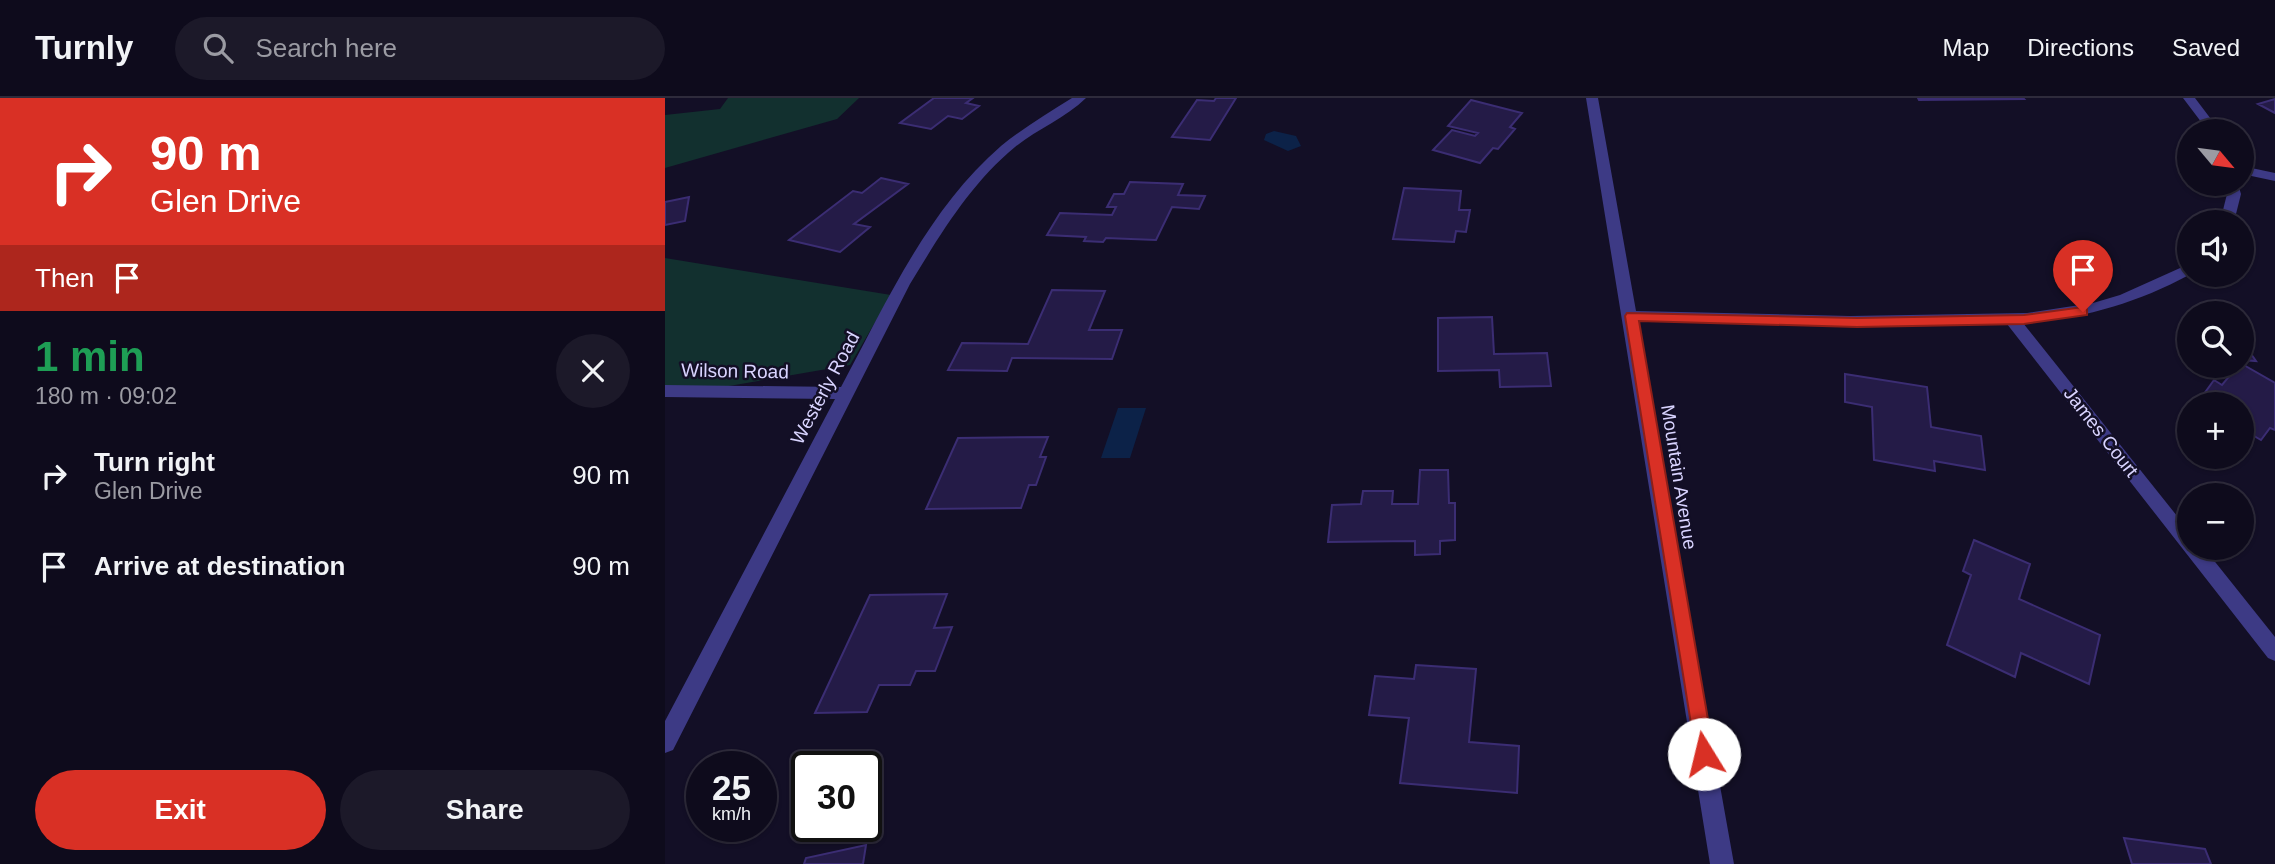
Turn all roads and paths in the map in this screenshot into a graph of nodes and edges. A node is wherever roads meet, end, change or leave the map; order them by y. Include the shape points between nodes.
1 (1080, 98) edge
2 (1592, 98) edge
3 (2189, 98) edge
4 (2205, 119) edge
5 (2254, 173) edge
6 (2275, 177) edge
7 (2177, 277) edge
8 (1631, 316) junction
9 (2012, 320) junction
10 (665, 391) edge
11 (846, 393) junction
12 (2177, 529) edge
13 (2202, 560) edge
14 (2275, 652) edge
15 (665, 743) edge
16 (1722, 864) edge

1 - 11 street, Westerly Road via 1003,151 965,192 930,238
2 - 8 street, Mountain Avenue
3 - 4 street
5 - 6 street
7 - 9 street via 2128,300 2083,312
8 - 9 street via 1857,323
8 - 16 street, Mountain Avenue
9 - 12 street, James Court
10 - 11 street, Wilson Road
11 - 15 street, Westerly Road
13 - 14 street

